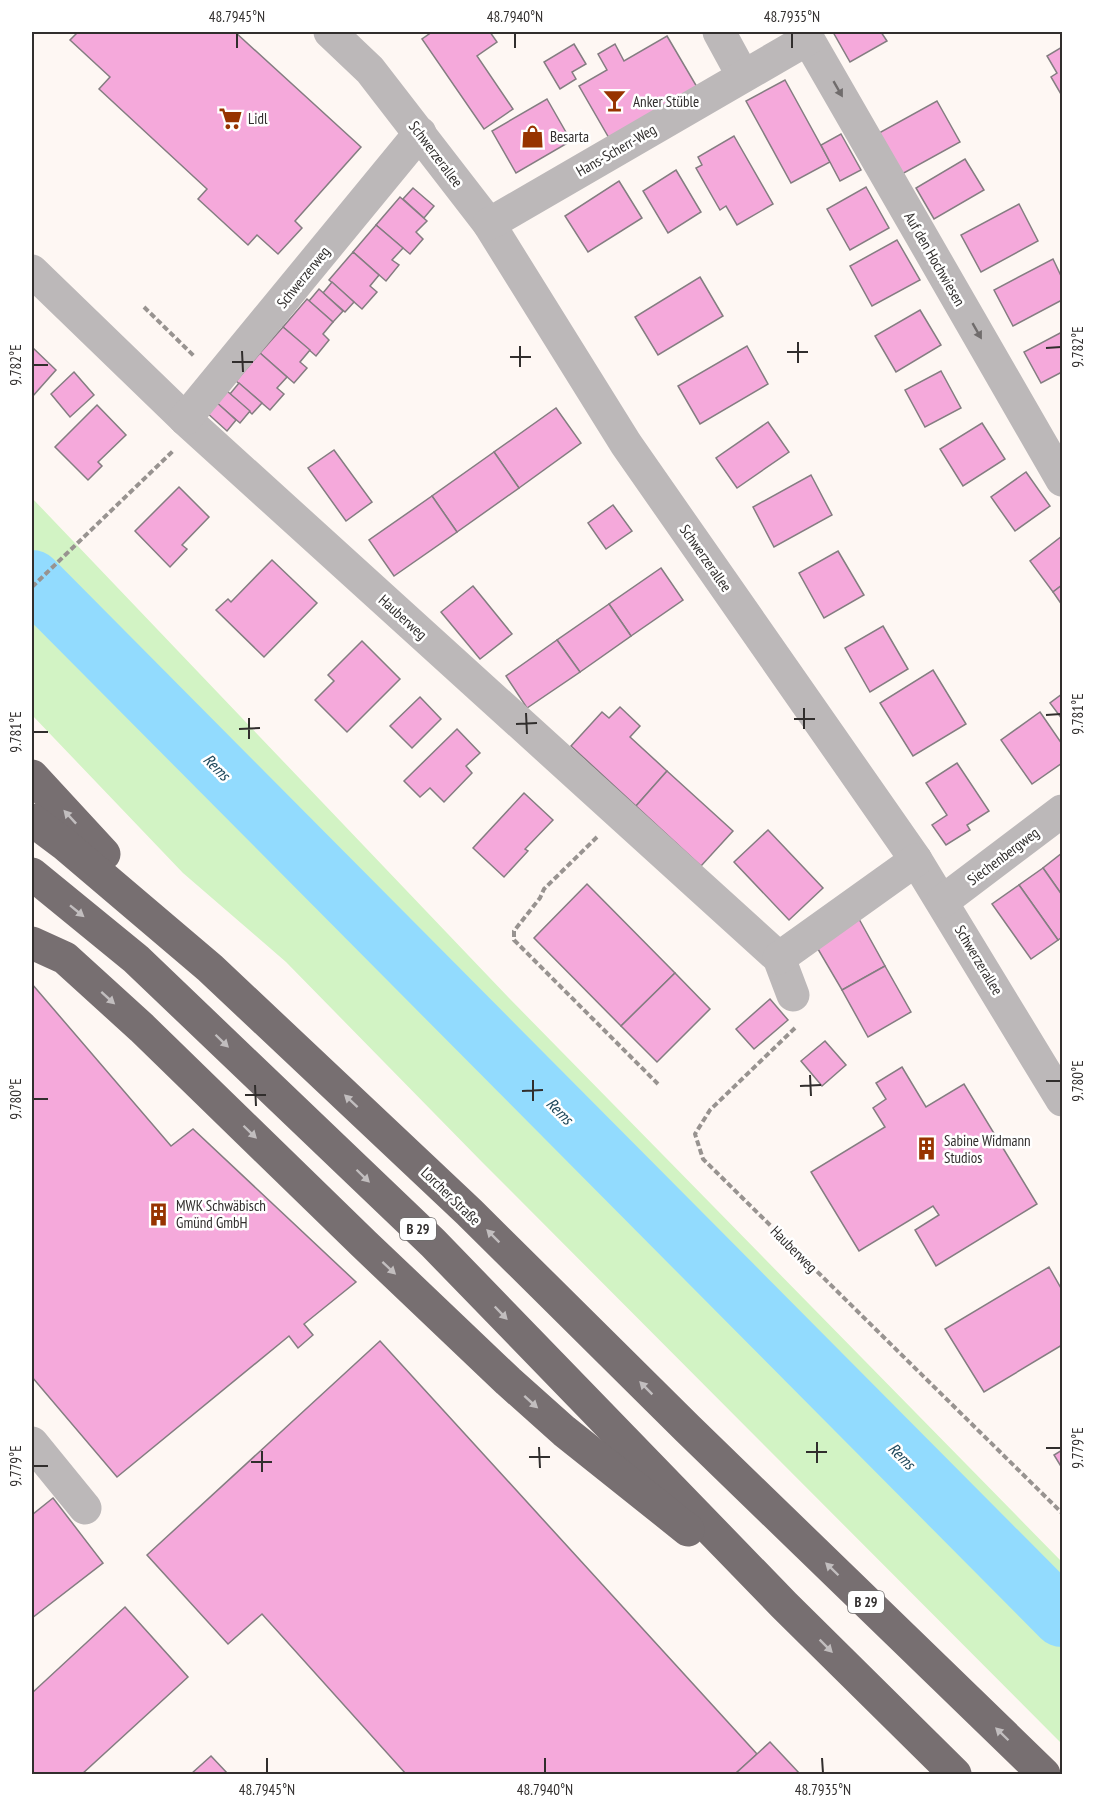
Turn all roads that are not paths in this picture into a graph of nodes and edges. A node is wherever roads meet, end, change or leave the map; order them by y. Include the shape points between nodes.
1 (330, 32) edge
2 (719, 32) edge
3 (806, 35) edge
4 (744, 76) junction
5 (420, 133) junction
6 (489, 224) junction
7 (32, 271) edge
8 (185, 419) junction
9 (1062, 480) edge
10 (32, 776) edge
11 (1062, 812) edge
12 (32, 820) edge
13 (916, 860) junction
14 (32, 874) edge
15 (943, 901) junction
16 (32, 944) edge
17 (779, 958) junction
18 (210, 968) junction
19 (793, 995) road end
20 (1062, 1100) edge
21 (32, 1443) edge
22 (85, 1508) dead end
23 (784, 1605) junction
24 (955, 1774) edge
25 (1044, 1774) edge

1 - 5 street, Schwerzerallee via 370,70
2 - 4 street
3 - 4 street, Hans-Scherr-Weg
3 -> 9 street, Auf den Hochwiesen
4 - 6 street, Hans-Scherr-Weg
5 - 6 street, Schwerzerallee
5 - 8 street, Schwerzerweg
6 - 13 street, Schwerzerallee via 626,444
7 - 8 street, Hauberweg
8 - 17 street, Hauberweg
18 -> 10 highway
11 - 15 street, Siechenbergweg
12 - 18 highway, B 29
13 - 15 street, Schwerzerallee
13 - 17 street
14 -> 23 highway, B 29 via 136,959 433,1243
15 - 20 street, Schwerzerallee
16 -> 23 highway via 65,958 142,1028 564,1431
17 - 19 street, Hauberweg
25 -> 18 highway, Lorcher Straße / B 29 via 469,1212
21 - 22 street
23 -> 24 highway, B 29

